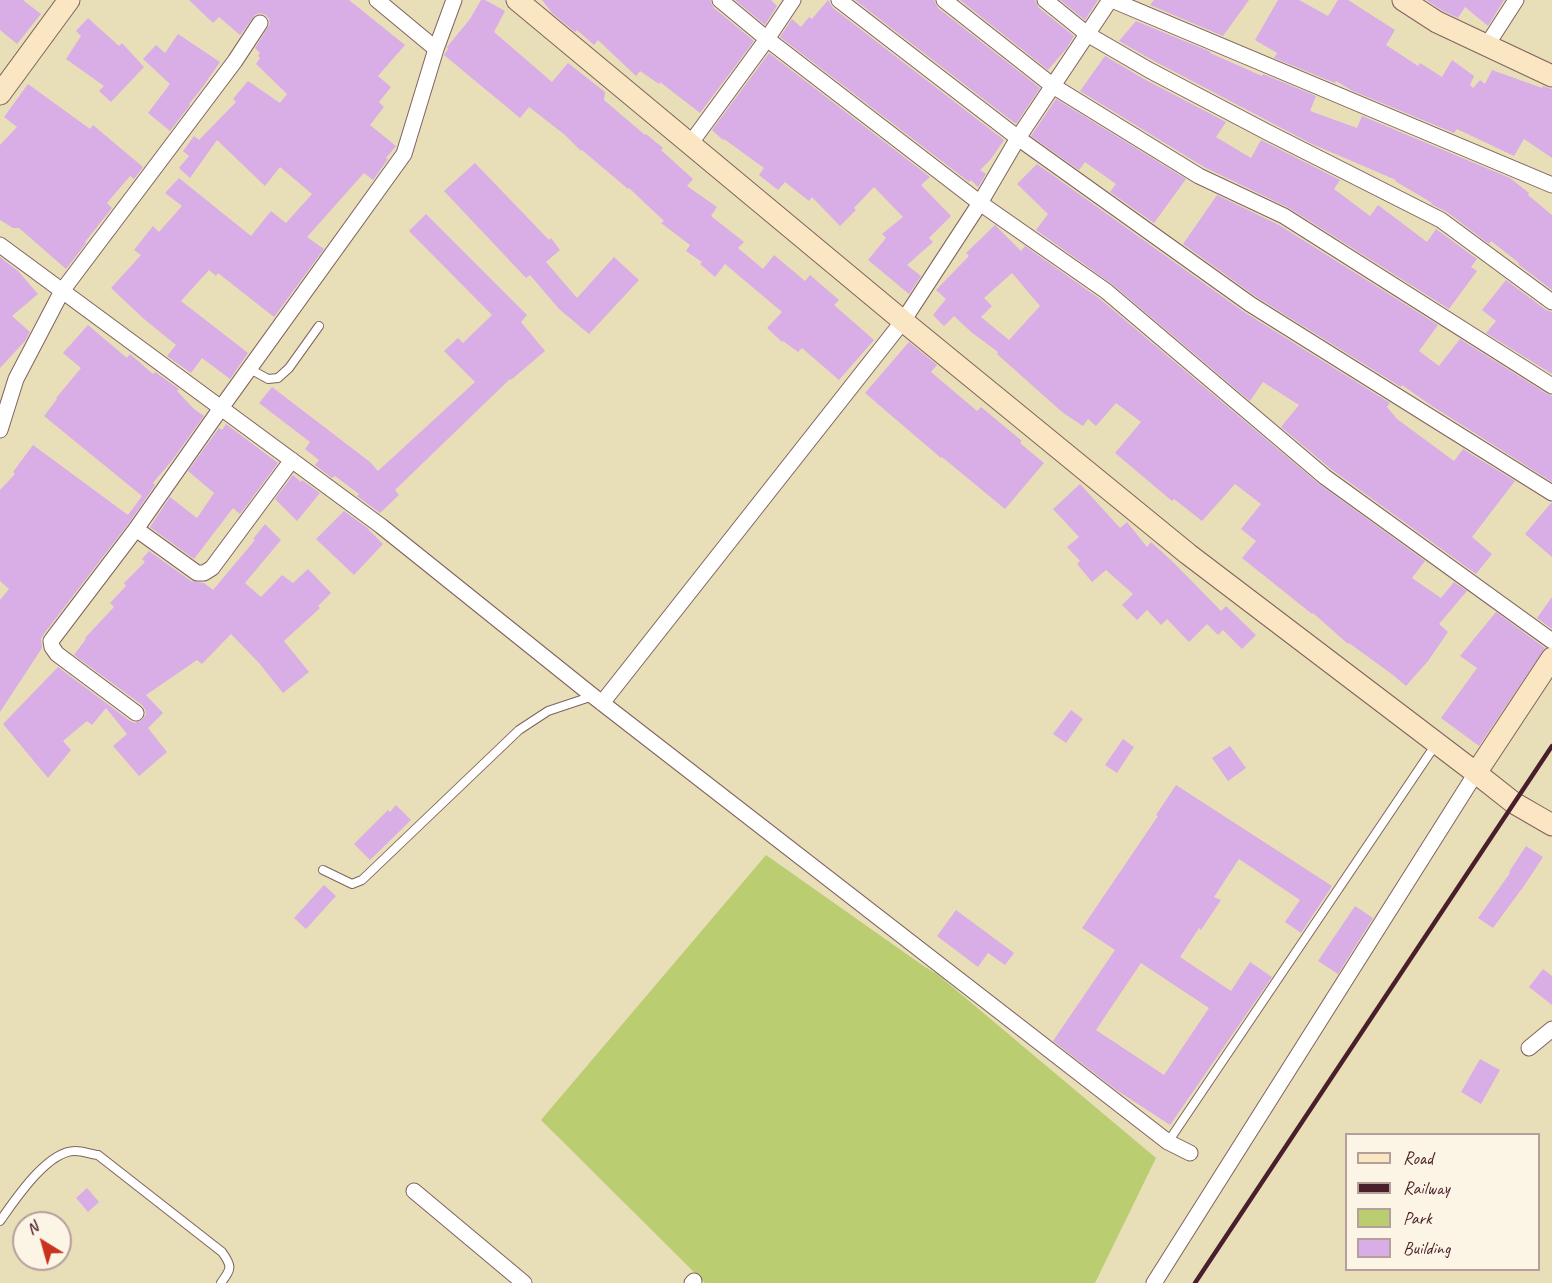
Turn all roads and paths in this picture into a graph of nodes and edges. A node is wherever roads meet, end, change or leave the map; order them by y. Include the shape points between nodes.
1 (69, 0) edge
2 (377, 0) edge
3 (454, 0) edge
4 (517, 0) edge
5 (720, 0) edge
6 (793, 0) edge
7 (839, 0) edge
8 (944, 0) edge
9 (1045, 0) edge
10 (1111, 0) edge
11 (1403, 0) edge
12 (1516, 0) edge
13 (260, 23) dead end
14 (1087, 34) junction
15 (767, 39) junction
16 (1487, 45) junction
17 (436, 49) junction
18 (1552, 76) edge
19 (1053, 86) junction
20 (0, 94) edge
21 (1018, 138) junction
22 (690, 144) junction
23 (1552, 185) edge
24 (980, 203) junction
25 (0, 245) edge
26 (63, 291) junction
27 (1552, 302) edge
28 (903, 321) junction
29 (319, 326) dead end
30 (250, 369) junction
31 (1552, 386) edge
32 (221, 408) junction
33 (0, 430) edge
34 (292, 460) junction
35 (1552, 493) edge
36 (136, 529) junction
37 (1552, 640) edge
38 (1552, 658) edge
39 (598, 700) junction
40 (136, 713) dead end
41 (1437, 743) junction
42 (1476, 773) junction
43 (1552, 825) edge
44 (323, 870) dead end
45 (1552, 1029) edge
46 (1529, 1047) dead end
47 (1168, 1142) junction
48 (1190, 1153) dead end
49 (414, 1191) dead end
50 (0, 1221) edge
51 (221, 1283) edge
52 (524, 1283) edge
53 (1154, 1283) edge

1 - 20 street
2 - 17 street
3 - 17 street
4 - 22 street
5 - 15 street
6 - 15 street
7 - 21 street
8 - 19 street
9 - 14 street
10 - 14 street
10 - 23 street
11 - 16 street via 1437,22
12 - 16 street
13 - 26 street
14 - 19 street
14 - 27 street via 1267,132 1442,220
15 - 22 street
15 - 24 street
16 - 18 street
17 - 30 street via 404,154
19 - 21 street
19 - 31 street via 1199,176 1284,216
21 - 24 street
21 - 35 street via 1250,304
22 - 28 street
24 - 28 street
24 - 37 street via 1106,291 1325,477
25 - 26 street
26 - 32 street
26 - 33 street via 16,379
28 - 39 street
28 - 41 street via 1188,554
29 - 30 lane via 278,378 267,379
30 - 32 street
32 - 34 street
32 - 36 street
34 - 36 street via 212,568 204,573 196,573
34 - 39 street
36 - 40 street via 51,641 57,654
38 - 42 street
39 - 44 lane via 548,711 519,730 362,880 352,884
39 - 47 street
41 - 42 street
41 - 47 lane
42 - 43 street via 1514,803
42 - 53 street
45 - 46 street
47 - 48 street
49 - 52 street
50 - 51 lane via 36,1173 54,1158 73,1151 98,1155 222,1252 230,1262 230,1270

